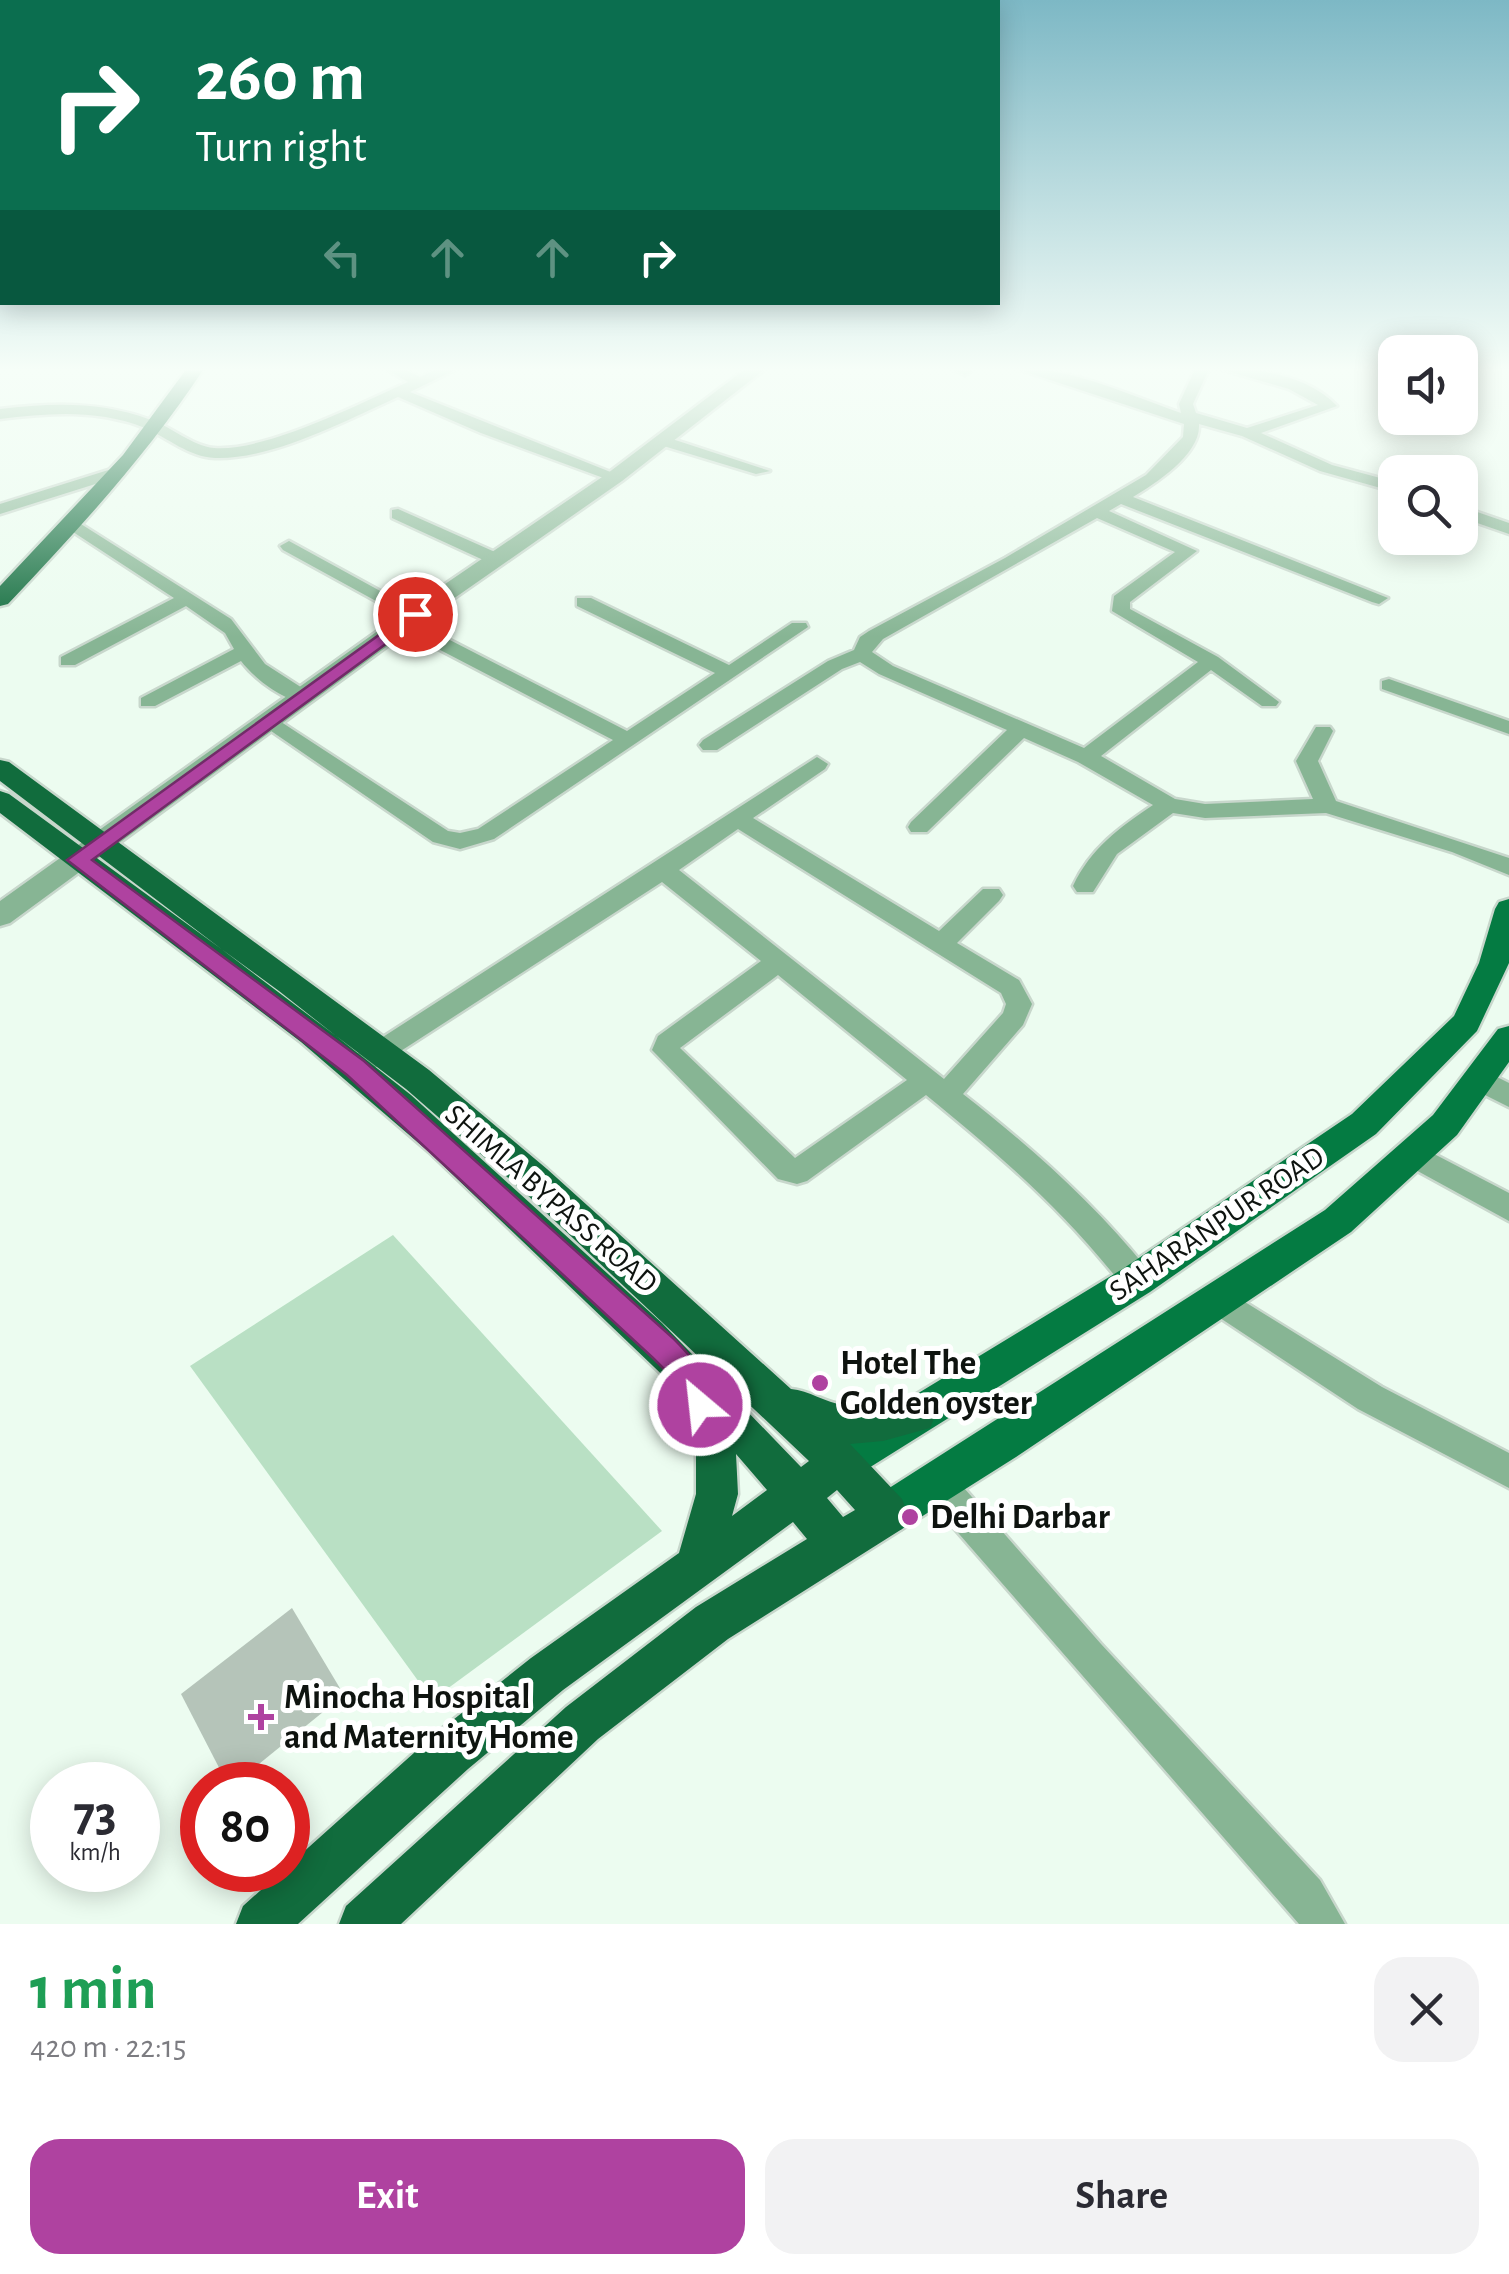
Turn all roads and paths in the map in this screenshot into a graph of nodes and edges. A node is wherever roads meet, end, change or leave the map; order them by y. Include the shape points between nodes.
1 (131, 457) edge
2 (561, 457) edge
3 (641, 457) edge
4 (717, 457) edge
5 (1175, 457) edge
6 (1300, 457) edge
7 (762, 471) dead end
8 (118, 472) junction
9 (615, 476) junction
10 (1378, 482) edge
11 (1121, 498) junction
12 (0, 510) edge
13 (1097, 512) junction
14 (398, 514) dead end
15 (1478, 518) edge
16 (73, 524) junction
17 (1509, 529) edge
18 (289, 546) dead end
19 (498, 560) junction
20 (0, 598) edge
21 (188, 598) junction
22 (1379, 598) dead end
23 (584, 602) dead end
24 (409, 619) junction
25 (799, 627) dead end
26 (244, 651) junction
27 (862, 654) junction
28 (68, 661) dead end
29 (1211, 661) junction
30 (730, 673) junction
31 (1390, 685) dead end
32 (303, 697) junction
33 (148, 702) dead end
34 (1270, 702) dead end
35 (268, 722) junction
36 (1022, 728) junction
37 (1509, 728) edge
38 (1323, 731) dead end
39 (627, 738) junction
40 (710, 745) dead end
41 (1086, 757) junction
42 (817, 764) dead end
43 (0, 768) edge
44 (0, 800) edge
45 (1170, 805) junction
46 (1327, 806) junction
47 (738, 819) junction
48 (919, 827) dead end
49 (88, 853) junction
50 (1509, 867) edge
51 (663, 870) junction
52 (1084, 886) dead end
53 (992, 895) dead end
54 (1509, 908) edge
55 (0, 916) edge
56 (940, 945) junction
57 (779, 961) junction
58 (1509, 1038) edge
59 (368, 1059) junction
60 (936, 1088) junction
61 (1494, 1088) edge
62 (1414, 1155) junction
63 (1509, 1208) edge
64 (1137, 1280) junction
65 (1219, 1300) junction
66 (691, 1376) junction
67 (754, 1382) junction
68 (916, 1414) junction
69 (842, 1462) junction
70 (1509, 1472) edge
71 (938, 1484) junction
72 (799, 1493) junction
73 (887, 1514) junction
74 (838, 1545) junction
75 (696, 1566) junction
76 (261, 1924) edge
77 (364, 1924) edge
78 (1324, 1924) edge

1 - 8 highway
2 - 9 street
3 - 9 street
4 - 7 street
5 - 11 street
6 - 10 street
8 - 12 street
8 - 16 highway
9 - 19 street
11 - 13 street
11 - 22 street
13 - 27 street via 876,635
13 - 29 street via 1186,548 1186,555 1118,607
14 - 19 street
15 - 17 street
16 - 20 highway
16 - 21 street
18 - 24 street
19 - 24 street
21 - 26 street via 241,636
21 - 28 street
23 - 30 street
24 - 32 street
24 - 39 street
25 - 30 street
26 - 32 street
26 - 33 street
27 - 36 street
27 - 40 street
29 - 34 street
29 - 41 street
30 - 39 street
31 - 37 street
32 - 35 street
35 - 39 street via 441,837 460,841 486,834
35 - 49 street
36 - 41 street
36 - 48 street
38 - 46 street via 1307,761
41 - 45 street
42 - 47 street
43 - 49 highway, SHIMLA BYPASS ROAD
44 - 49 highway, SHIMLA BYPASS ROAD
45 - 46 street via 1205,811
45 - 52 street via 1106,849
46 - 50 street
47 - 51 street
47 - 56 street
49 - 55 street
49 - 59 highway, SHIMLA BYPASS ROAD
51 - 57 street
51 - 59 street
53 - 56 street
54 - 64 main road, SAHARANPUR ROAD via 1494,963 1466,1023 1364,1124
56 - 60 street via 1005,983 1018,1004 1014,1018
57 - 60 street
57 - 60 street via 665,1050 788,1170 797,1172
58 - 61 main road, SAHARANPUR ROAD
59 - 66 highway, SHIMLA BYPASS ROAD
59 - 67 highway, SHIMLA BYPASS ROAD via 631,1268
60 - 64 street via 1066,1195
61 - 62 main road, SAHARANPUR ROAD
62 - 63 street
62 - 65 main road, SAHARANPUR ROAD via 1338,1221
64 - 68 main road, SAHARANPUR ROAD
65 - 70 street via 1370,1398
65 - 71 main road, SAHARANPUR ROAD
66 - 72 highway, SHIMLA BYPASS ROAD
66 - 75 highway via 716,1455 717,1494
67 - 68 highway via 822,1422 878,1424
67 - 69 highway, SHIMLA BYPASS ROAD
68 - 69 main road, SAHARANPUR ROAD
69 - 72 highway
69 - 73 highway, SHIMLA BYPASS ROAD
71 - 73 main road, SAHARANPUR ROAD
71 - 78 street
72 - 74 highway, SHIMLA BYPASS ROAD
72 - 75 highway
73 - 74 highway
74 - 77 highway via 712,1623 582,1724
75 - 76 highway via 492,1718

